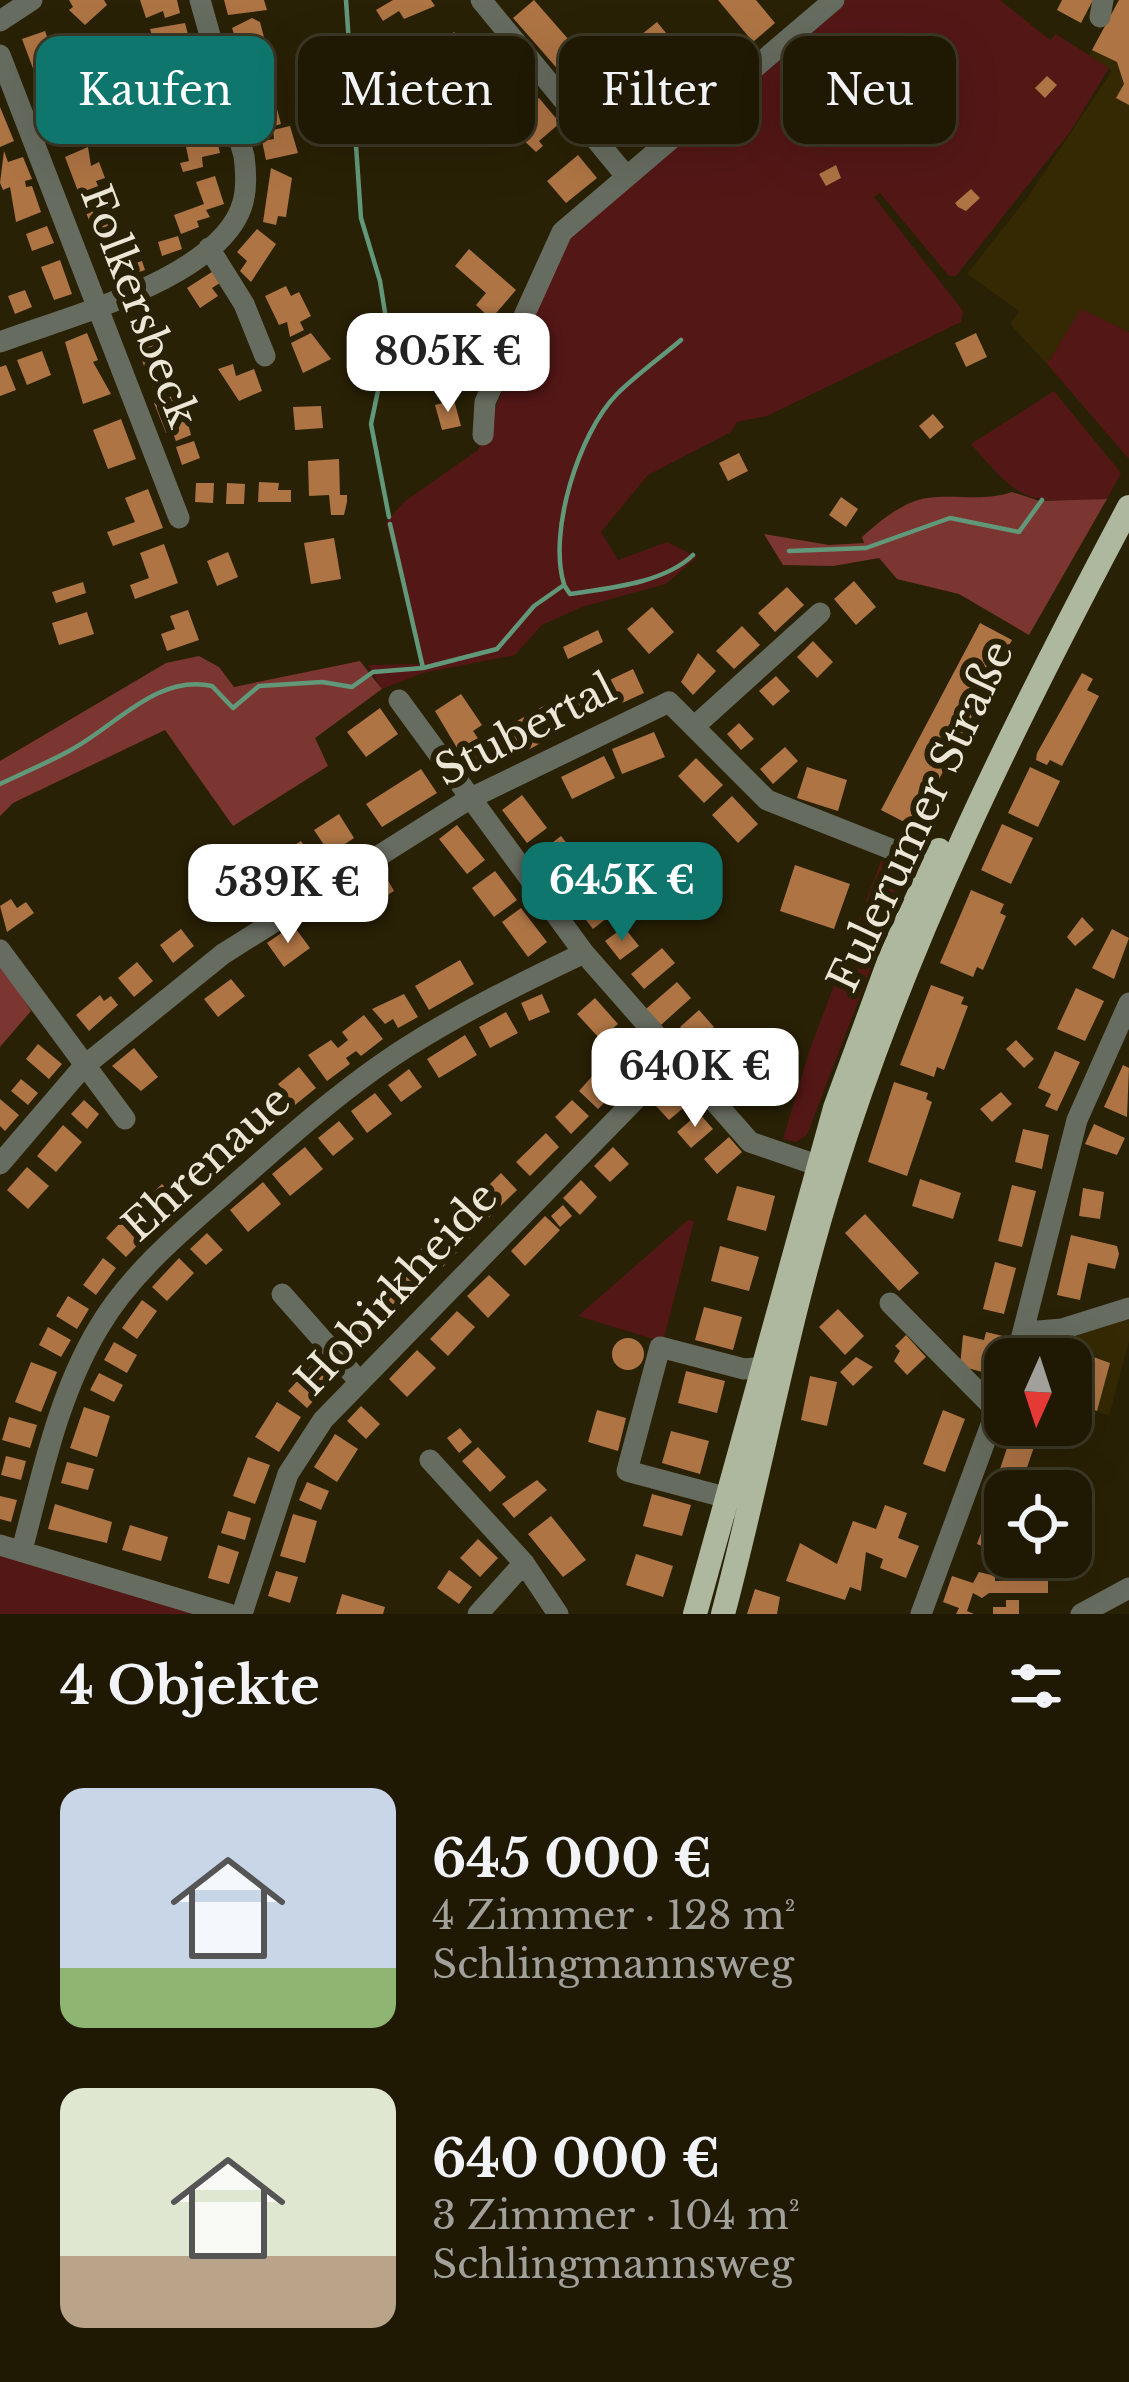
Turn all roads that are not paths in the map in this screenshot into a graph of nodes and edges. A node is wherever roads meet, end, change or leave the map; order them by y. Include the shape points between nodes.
1 (32, 0) edge
2 (200, 0) edge
3 (834, 0) edge
4 (485, 1) edge
5 (0, 21) edge
6 (0, 55) edge
7 (626, 176) junction
8 (209, 248) junction
9 (99, 306) junction
10 (0, 342) edge
11 (265, 356) dead end
12 (483, 435) dead end
13 (1129, 507) edge
14 (178, 518) dead end
15 (820, 613) dead end
16 (399, 700) dead end
17 (696, 724) junction
18 (469, 799) junction
19 (940, 868) junction
20 (0, 950) edge
21 (584, 953) junction
22 (1129, 1003) edge
23 (674, 1060) junction
24 (83, 1066) junction
25 (125, 1119) dead end
26 (0, 1164) edge
27 (826, 1168) junction
28 (282, 1294) dead end
29 (890, 1303) dead end
30 (1129, 1308) edge
31 (1027, 1332) junction
32 (1025, 1338) edge
33 (772, 1367) junction
34 (359, 1381) junction
35 (984, 1398) edge
36 (984, 1443) edge
37 (430, 1460) dead end
38 (728, 1498) junction
39 (747, 1517) junction
40 (11, 1548) edge
41 (524, 1563) junction
42 (1129, 1588) edge
43 (229, 1614) edge
44 (242, 1614) edge
45 (478, 1614) edge
46 (558, 1614) edge
47 (694, 1614) edge
48 (723, 1614) edge
49 (921, 1614) edge
50 (1081, 1614) edge

1 - 5 street
2 - 8 street via 246,178 237,216
3 - 7 street
4 - 7 street
6 - 9 street, Folkersbeck
7 - 12 street via 555,243 485,402
8 - 9 street
8 - 11 street
9 - 10 street
9 - 14 street, Folkersbeck
13 - 19 main road, Fulerumer Straße via 1039,654
15 - 17 street
16 - 18 street
17 - 18 street, Stubertal via 677,705 660,705
17 - 19 street via 767,800
18 - 21 street
18 - 24 street, Stubertal via 223,954
19 - 27 main road, Fulerumer Straße via 876,994
20 - 24 street
21 - 23 street
21 - 40 street, Ehrenaue via 403,1050 158,1254 86,1351
22 - 31 street via 1077,1120
23 - 27 street via 751,1142
23 - 34 street, Hobirkheide
24 - 25 street
24 - 26 street, Stubertal
27 - 33 main road, Fulerumer Straße
28 - 34 street
29 - 35 street
30 - 31 street
31 - 32 street
33 - 38 main road, Fulerumer Straße
33 - 38 street via 660,1347 627,1471
33 - 39 main road, Fulerumer Straße
34 - 44 street, Hobirkheide via 288,1474
36 - 49 street
37 - 41 street
38 - 39 street
38 - 47 main road, Fulerumer Straße
39 - 48 main road, Fulerumer Straße
40 - 43 street
41 - 45 street
41 - 46 street
42 - 50 street

